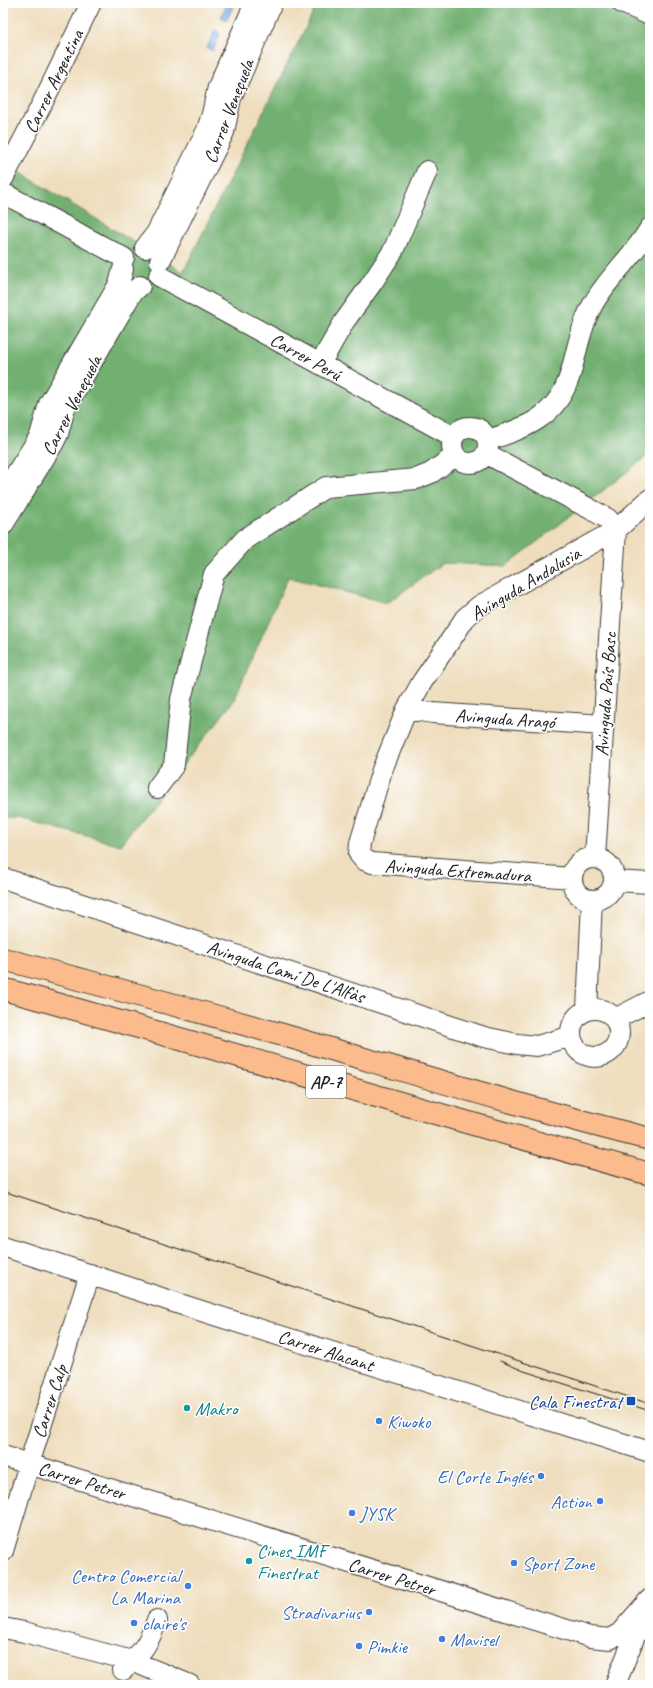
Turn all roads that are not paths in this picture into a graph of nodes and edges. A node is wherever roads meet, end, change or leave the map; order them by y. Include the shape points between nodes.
1 (91, 3) edge
2 (255, 3) edge
3 (272, 3) edge
4 (622, 3) edge
5 (650, 15) edge
6 (427, 171) dead end
7 (3, 179) edge
8 (3, 193) edge
9 (650, 228) edge
10 (145, 248) junction
11 (124, 264) junction
12 (159, 269) junction
13 (140, 286) junction
14 (320, 364) junction
15 (455, 446) junction
16 (487, 447) junction
17 (3, 494) edge
18 (650, 499) edge
19 (3, 524) edge
20 (616, 530) junction
21 (408, 709) junction
22 (603, 725) junction
23 (156, 788) dead end
24 (360, 843) joint
25 (595, 858) junction
26 (3, 878) edge
27 (572, 878) junction
28 (614, 881) junction
29 (650, 883) edge
30 (592, 900) junction
31 (3, 959) edge
32 (3, 989) edge
33 (650, 1001) edge
34 (587, 1010) junction
35 (615, 1019) junction
36 (571, 1036) junction
37 (650, 1139) edge
38 (650, 1174) edge
39 (3, 1246) edge
40 (90, 1274) junction
41 (650, 1452) edge
42 (3, 1456) edge
43 (29, 1464) junction
44 (3, 1551) edge
45 (649, 1598) edge
46 (157, 1620) dead end
47 (3, 1628) edge
48 (3, 1640) edge
49 (127, 1666) junction
50 (163, 1685) edge
51 (190, 1685) edge
52 (615, 1685) edge

1 - 7 street, Carrer Argentina
2 - 10 street, Carrer Veneçuela via 218,87 207,130 157,232
3 - 12 street, Carrer Veneçuela via 231,98 224,132
4 - 5 street
6 - 14 street via 393,251 344,322
8 - 11 street
9 - 16 street via 592,304 582,329 570,376 554,405 541,418
10 - 11 street via 134,250
10 - 12 street via 152,251
11 - 13 street via 125,276
11 - 17 street, Carrer Veneçuela via 119,284 49,404 40,436
12 - 13 street via 152,284
12 - 14 street, Carrer Perú
13 - 19 street, Carrer Veneçuela via 132,293 65,408 53,444
14 - 15 street, Carrer Perú
15 - 16 street via 462,462 474,464 479,462
15 - 16 street via 459,431 470,427 482,431
15 - 23 street via 430,473 410,481 326,487 245,539 214,574 181,699 174,765
16 - 20 street via 608,519
18 - 20 street, Avinguda Andalusia
20 - 21 street, Avinguda Andalusia via 472,611 437,659
20 - 22 street, Avinguda País Basc
21 - 22 street, Avinguda Aragó
21 - 24 street, Avinguda Andalusia via 382,770
22 - 25 street, Avinguda País Basc
24 - 27 street, Avinguda Extremadura via 359,854 372,864
25 - 27 street via 578,864
25 - 28 street via 609,865
26 - 36 street, Avinguda Camí De L'Alfàs via 484,1037 537,1046
27 - 30 street via 575,890 586,899
28 - 29 street
28 - 30 street via 606,896
30 - 34 street
31 - 37 highway, AP-7 via 289,1037 495,1098
32 - 38 highway, AP-7
33 - 35 street
34 - 35 street via 602,1010
34 - 36 street via 574,1021
35 - 36 street via 618,1026 618,1043 607,1055 596,1058 584,1055 577,1051
39 - 40 street, Carrer Alacant
40 - 41 street, Carrer Alacant
40 - 43 street, Carrer Calp
42 - 43 street, Carrer Petrer
43 - 44 street, Carrer Calp
43 - 45 street, Carrer Petrer via 590,1637 610,1639 620,1634
45 - 52 street
46 - 49 street via 150,1638 138,1656
47 - 49 street via 24,1632
48 - 49 street via 92,1662
49 - 50 street
49 - 51 street

